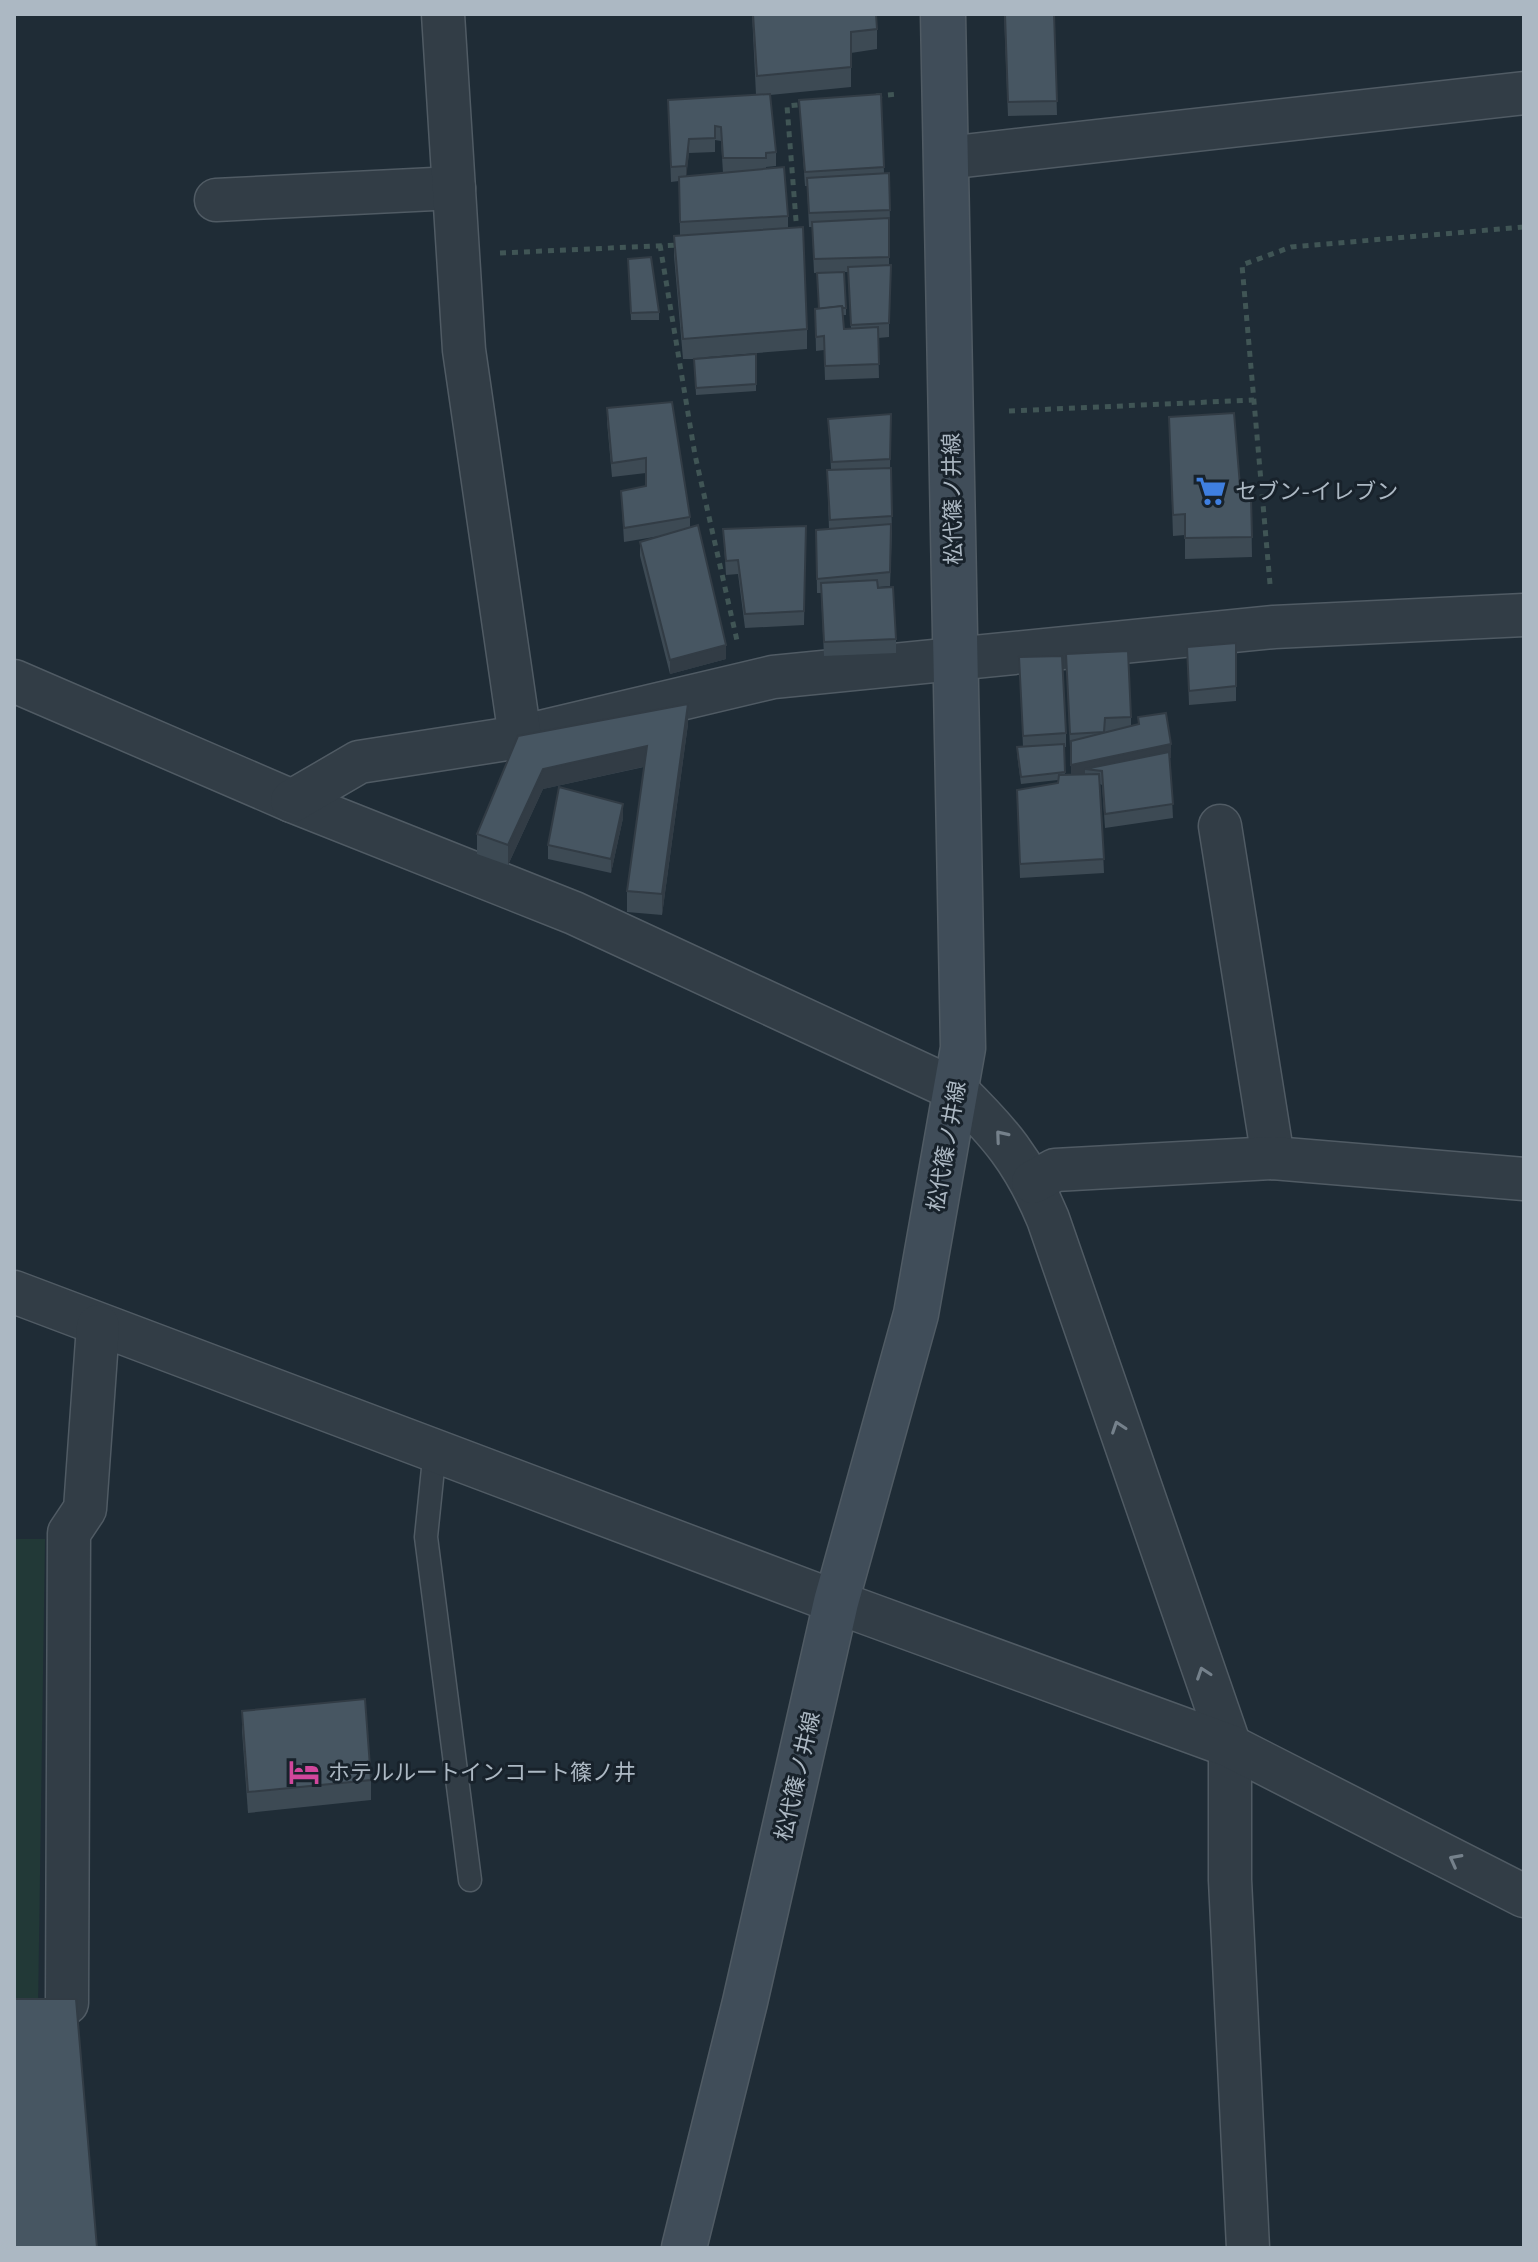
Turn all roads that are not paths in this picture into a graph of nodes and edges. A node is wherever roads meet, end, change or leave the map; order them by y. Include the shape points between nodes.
1 (443, 14) edge
2 (943, 14) edge
3 (1524, 93) edge
4 (946, 158) junction
5 (454, 188) junction
6 (216, 200) dead end
7 (1524, 615) edge
8 (955, 659) junction
9 (14, 681) edge
10 (520, 737) junction
11 (292, 801) junction
12 (1220, 826) dead end
13 (956, 1090) junction
14 (1273, 1158) junction
15 (1524, 1179) edge
16 (1033, 1182) junction
17 (14, 1292) edge
18 (98, 1326) junction
19 (435, 1449) junction
20 (836, 1602) junction
21 (1230, 1746) junction
22 (470, 1880) dead end
23 (1524, 1896) edge
24 (67, 2003) edge
25 (684, 2248) edge
26 (1248, 2248) edge

1 - 5 street
2 - 4 main road, 松代篠ノ井線
3 - 4 street
4 - 8 main road, 松代篠ノ井線
5 - 6 street
5 - 10 street via 464,350
7 - 8 street via 1274,627
8 - 10 street via 773,677
8 - 13 main road, 松代篠ノ井線 via 963,1048
9 - 11 street
10 - 11 street via 359,762
11 - 13 street via 574,913
12 - 14 street
16 -> 13 street via 1003,1136
13 - 20 main road, 松代篠ノ井線 via 916,1314
14 - 15 street
14 - 16 street via 1055,1170
21 -> 16 street
17 - 18 street
18 - 19 street
18 - 24 street via 85,1509 69,1533
19 - 20 street
19 - 22 lane via 426,1537
20 - 21 street
20 - 25 main road, 松代篠ノ井線
23 -> 21 street
21 - 26 street via 1230,1880

